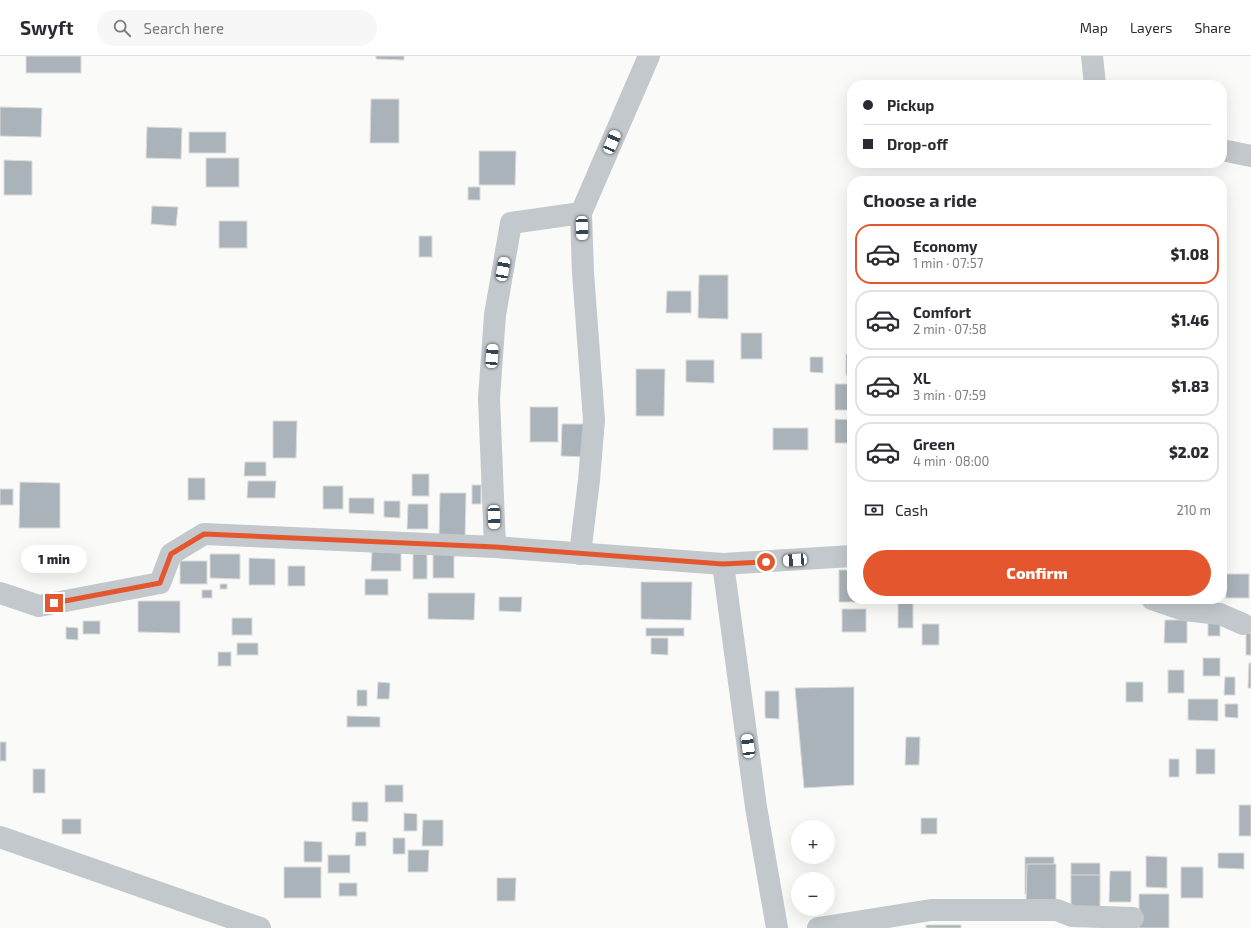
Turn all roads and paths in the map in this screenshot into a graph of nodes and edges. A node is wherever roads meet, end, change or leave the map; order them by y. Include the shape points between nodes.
1 (649, 56) edge
2 (1092, 56) edge
3 (1094, 80) edge
4 (1227, 151) edge
5 (1251, 156) edge
6 (581, 213) junction
7 (495, 547) junction
8 (580, 554) junction
9 (847, 556) edge
10 (723, 564) junction
11 (0, 593) edge
12 (1167, 604) edge
13 (1243, 624) dead end
14 (0, 837) edge
15 (1133, 918) dead end
16 (260, 928) edge
17 (777, 928) edge
18 (818, 928) edge

1 - 6 street
2 - 3 street
4 - 5 street
6 - 7 street via 511,223 495,315 489,398
6 - 8 street via 594,420 590,480
7 - 8 street
7 - 11 street via 204,534 171,554 160,583 39,606
8 - 10 street
9 - 10 street
10 - 17 street via 756,807
12 - 13 street via 1184,610 1220,614
14 - 16 street
15 - 18 street via 1072,916 1057,910 931,910

